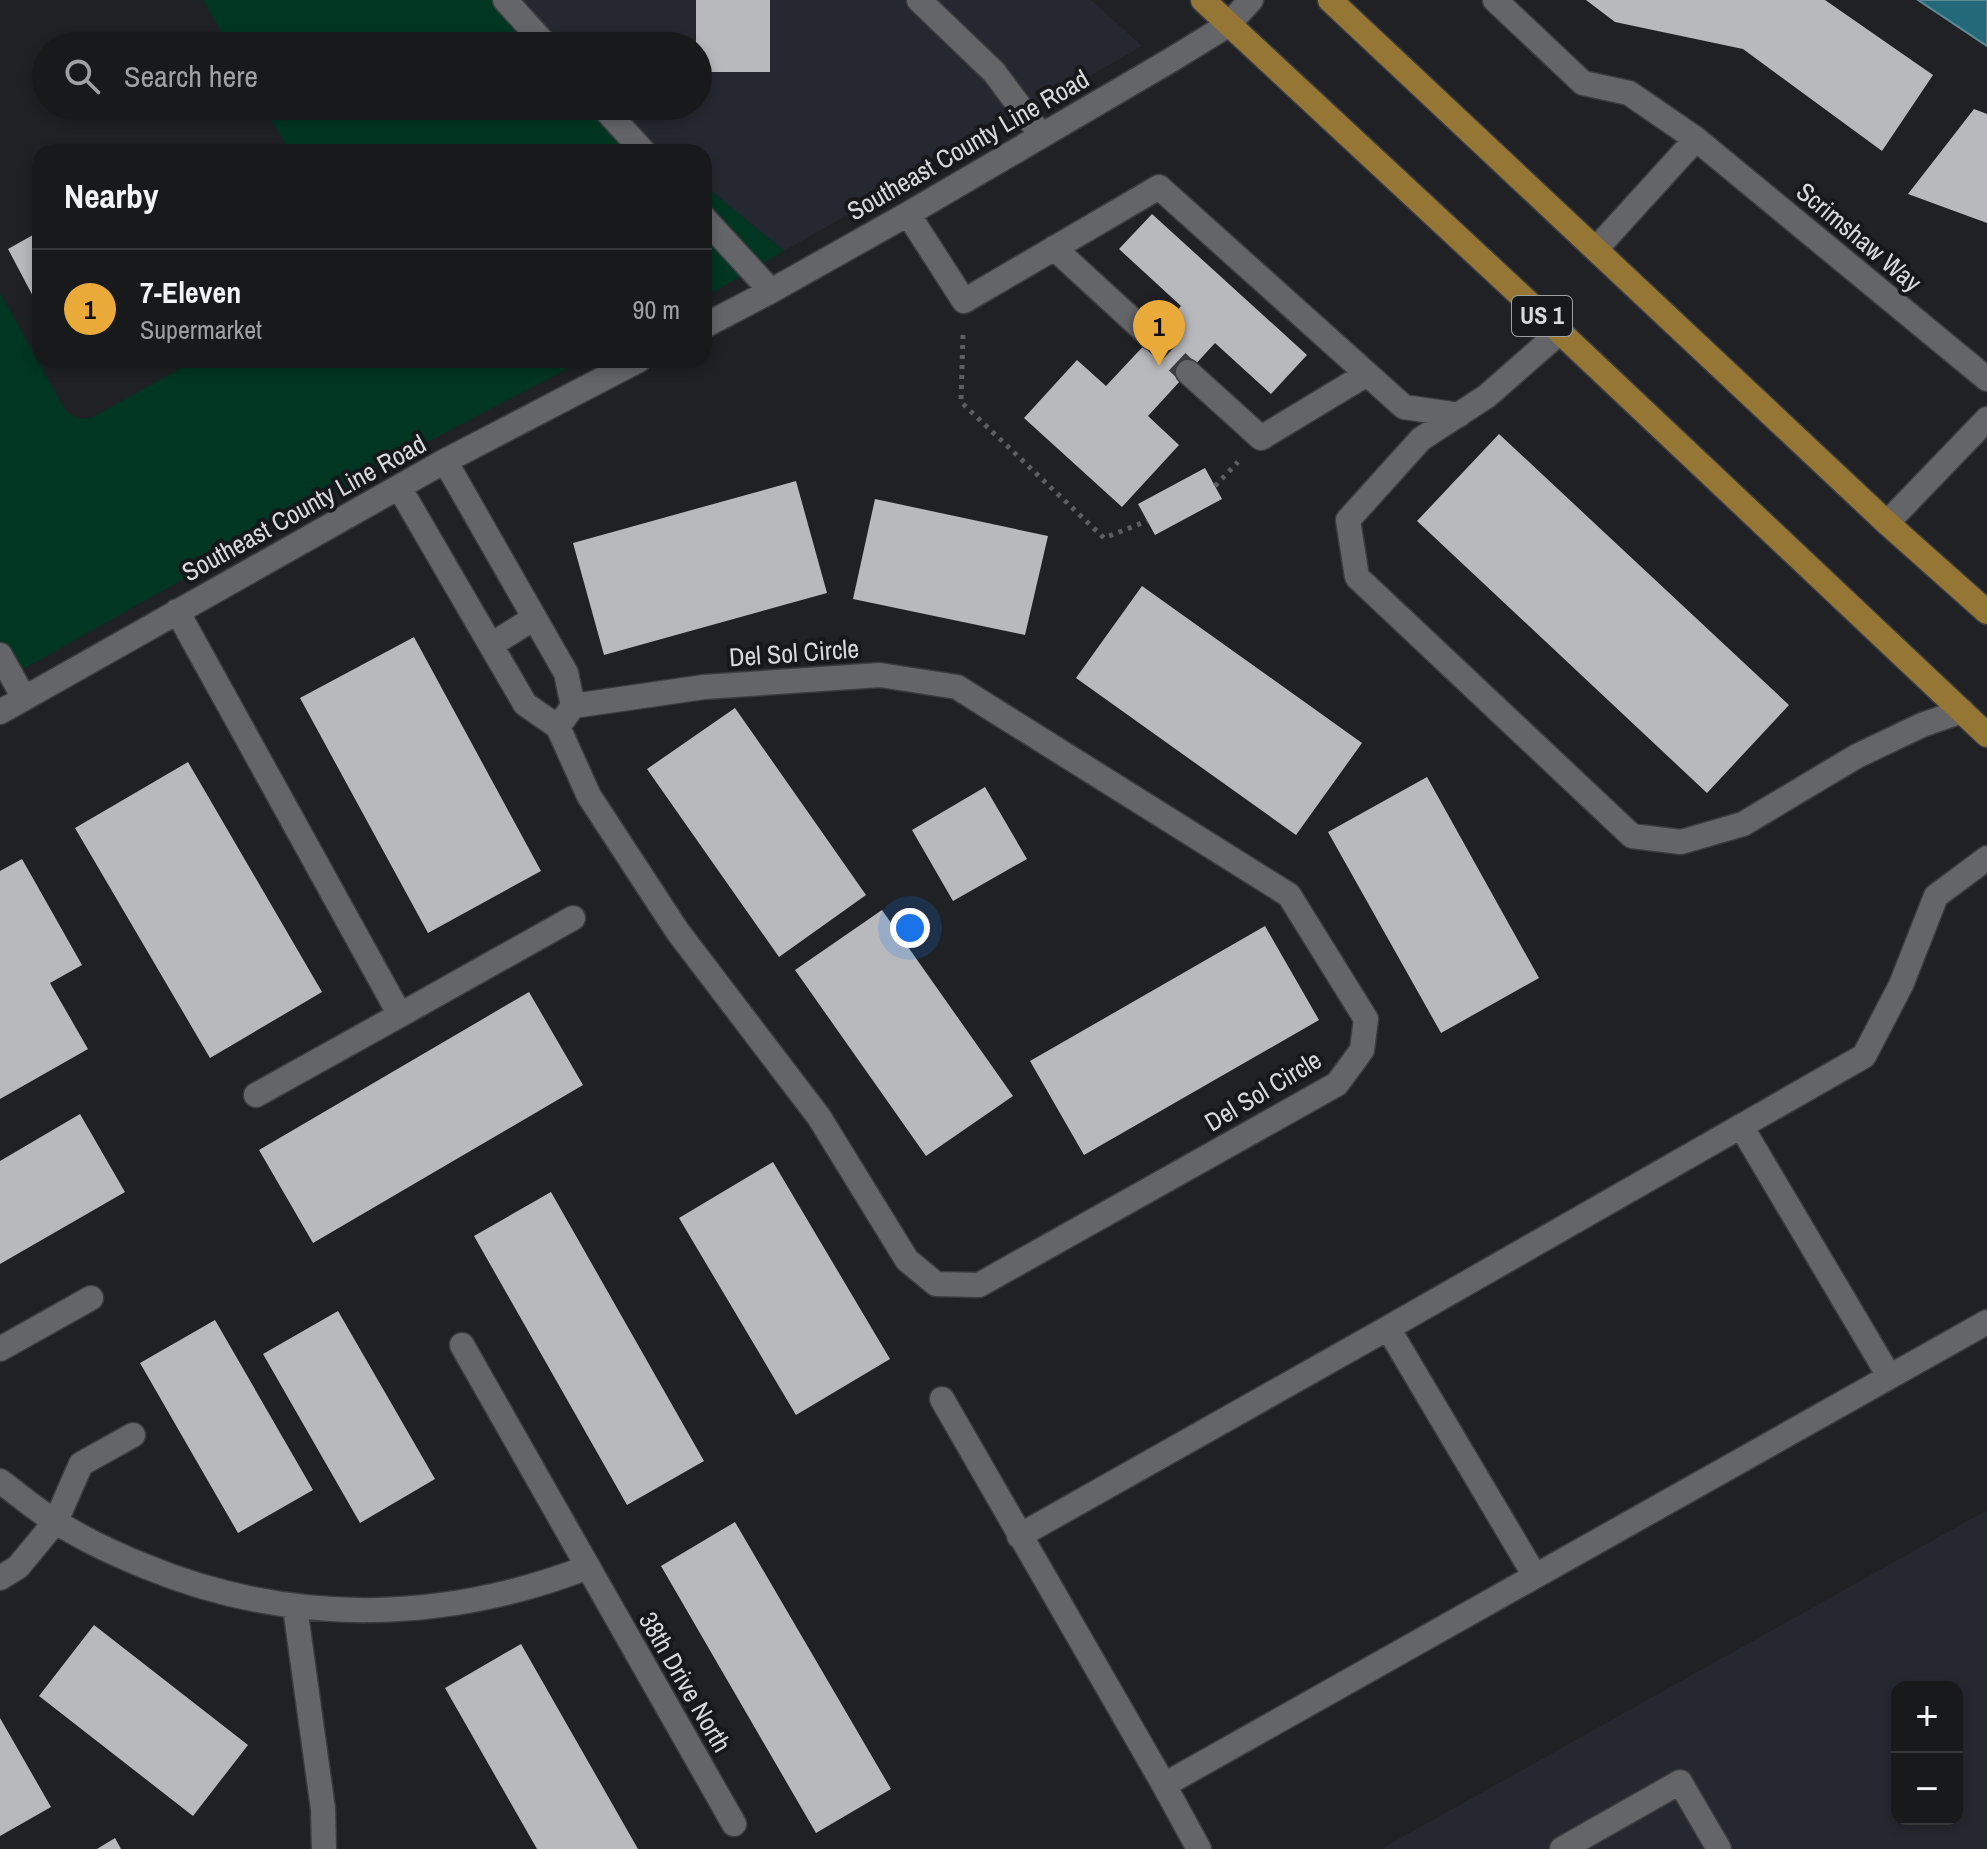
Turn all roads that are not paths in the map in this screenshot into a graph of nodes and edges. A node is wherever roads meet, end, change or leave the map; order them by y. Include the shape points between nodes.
1 (505, 0) edge
2 (919, 0) edge
3 (1203, 0) edge
4 (1251, 0) edge
5 (1330, 0) edge
6 (1495, 0) edge
7 (1228, 25) junction
8 (534, 32) edge
9 (615, 120) edge
10 (1041, 135) junction
11 (1696, 139) junction
12 (637, 144) edge
13 (908, 214) junction
14 (712, 227) edge
15 (1054, 248) junction
16 (1596, 249) junction
17 (771, 291) junction
18 (712, 322) edge
19 (1560, 332) junction
20 (1151, 337) tunnel mouth
21 (624, 368) edge
22 (1188, 372) tunnel mouth
23 (1367, 374) junction
24 (1987, 379) edge
25 (1459, 415) junction
26 (1987, 419) edge
27 (445, 461) junction
28 (399, 487) junction
29 (1887, 523) junction
30 (177, 611) junction
31 (1987, 612) edge
32 (534, 618) junction
33 (491, 645) junction
34 (0, 655) edge
35 (24, 698) junction
36 (573, 706) junction
37 (1962, 711) junction
38 (0, 712) edge
39 (558, 727) junction
40 (1987, 735) edge
41 (1987, 858) edge
42 (573, 918) dead end
43 (400, 1015) junction
44 (256, 1095) dead end
45 (1741, 1126) junction
46 (91, 1298) dead end
47 (1987, 1322) edge
48 (1388, 1328) junction
49 (462, 1345) dead end
50 (0, 1349) edge
51 (1889, 1376) junction
52 (942, 1399) dead end
53 (133, 1435) dead end
54 (0, 1481) edge
55 (56, 1521) junction
56 (1019, 1536) junction
57 (588, 1567) junction
58 (1535, 1576) junction
59 (0, 1578) edge
60 (295, 1607) junction
61 (1164, 1785) junction
62 (734, 1824) dead end
63 (324, 1849) edge
64 (1199, 1849) edge
65 (1562, 1849) edge
66 (1719, 1849) edge

1 - 8 street
2 - 10 street via 994,72
3 - 7 main road, US 1
4 - 7 street, Southeast County Line Road
5 - 16 main road
6 - 11 street, Scrimshaw Way via 1583,83 1629,93
7 - 10 street, Southeast County Line Road
7 - 19 main road, US 1
9 - 12 street
10 - 13 street, Southeast County Line Road
11 - 16 street
11 - 24 street, Scrimshaw Way
13 - 15 street via 964,301
13 - 17 street, Southeast County Line Road
14 - 17 street
15 - 20 street
15 - 23 street via 1159,187
16 - 29 main road
17 - 18 street, Southeast County Line Road
19 - 25 street
19 - 37 main road, US 1
21 - 27 street, Southeast County Line Road
22 - 23 street via 1261,438
23 - 25 street via 1404,407
25 - 37 street via 1421,439 1348,520 1357,577 1632,836 1681,842 1743,824 1837,766
26 - 29 street
27 - 28 street, Southeast County Line Road
27 - 32 street
28 - 30 street, Southeast County Line Road
28 - 33 street
29 - 31 main road
30 - 35 street, Southeast County Line Road
30 - 43 street
32 - 33 street
32 - 36 street via 566,673
33 - 39 street via 525,704
34 - 35 street
35 - 38 street, Southeast County Line Road
36 - 39 street
36 - 39 street, Del Sol Circle via 704,687 880,675 957,687 1289,895 1366,1019 1362,1050 1337,1084 979,1285 936,1284 907,1260 819,1117 678,932 589,796
37 - 40 main road, US 1
41 - 45 street via 1936,896 1901,985 1864,1056
42 - 43 street
43 - 44 street
45 - 48 street
45 - 51 street
46 - 50 street
47 - 51 street
48 - 56 street
48 - 58 street
49 - 57 street, 38th Drive North
51 - 58 street
52 - 56 street
53 - 55 street via 81,1464
54 - 55 street
55 - 59 street via 18,1567
55 - 60 street via 112,1553 184,1582
56 - 61 street
57 - 60 street via 478,1600 402,1610
57 - 62 street, 38th Drive North
58 - 61 street
60 - 63 street
61 - 64 street
65 - 66 street via 1680,1782

